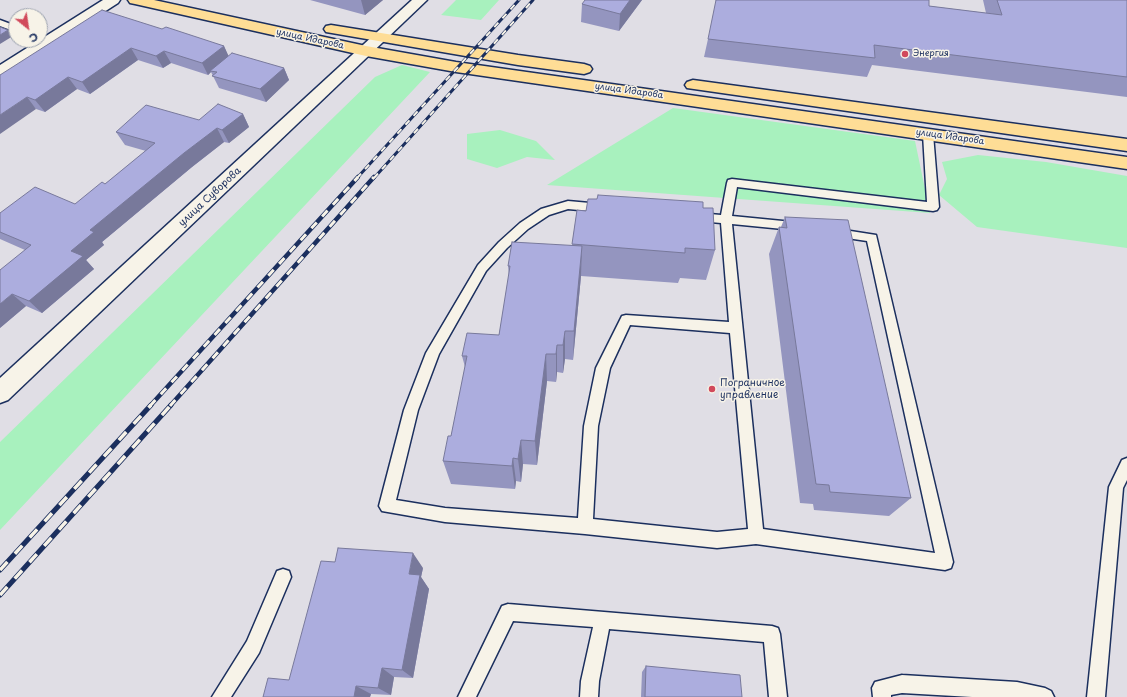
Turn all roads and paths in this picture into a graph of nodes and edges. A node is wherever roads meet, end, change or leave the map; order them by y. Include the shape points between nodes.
1 (113, 0) edge
2 (135, 0) edge
3 (195, 0) edge
4 (420, 0) edge
5 (301, 22) dead end
6 (316, 26) dead end
7 (48, 37) edge
8 (381, 37) junction
9 (33, 48) edge
10 (366, 52) junction
11 (597, 71) dead end
12 (0, 72) edge
13 (676, 82) dead end
14 (928, 134) junction
15 (1127, 145) edge
16 (1127, 163) edge
17 (726, 220) junction
18 (737, 328) junction
19 (0, 393) edge
20 (1127, 465) edge
21 (585, 526) junction
22 (756, 536) junction
23 (283, 578) dead end
24 (603, 620) junction
25 (221, 697) edge
26 (467, 697) edge
27 (589, 697) edge
28 (778, 697) edge
29 (882, 697) edge
30 (1045, 697) edge
31 (1096, 697) edge

1 - 7 main road
2 - 10 main road, улица Идарова
3 - 5 main road, улица Идарова
4 - 8 main road, улица Суворова
6 - 8 main road, улица Идарова
8 - 10 main road, улица Суворова
8 - 11 main road, улица Идарова
9 - 12 main road
10 - 14 main road, улица Идарова via 472,70
10 - 19 main road, улица Суворова
13 - 15 main road, улица Идарова
14 - 16 main road, улица Идарова
14 - 17 lane via 933,208 732,184
17 - 18 lane
17 - 21 lane via 568,205 545,212 524,226 482,268 433,353 411,410 387,506 446,515
17 - 22 lane via 793,226 872,238 945,562
18 - 21 lane via 626,320 603,368 591,426
18 - 22 lane
20 - 31 lane via 1116,487
21 - 22 lane via 717,540
23 - 25 lane via 252,647
24 - 26 lane via 508,612
24 - 27 lane
24 - 28 lane via 772,634
29 - 30 lane via 881,688 902,684 1017,691

